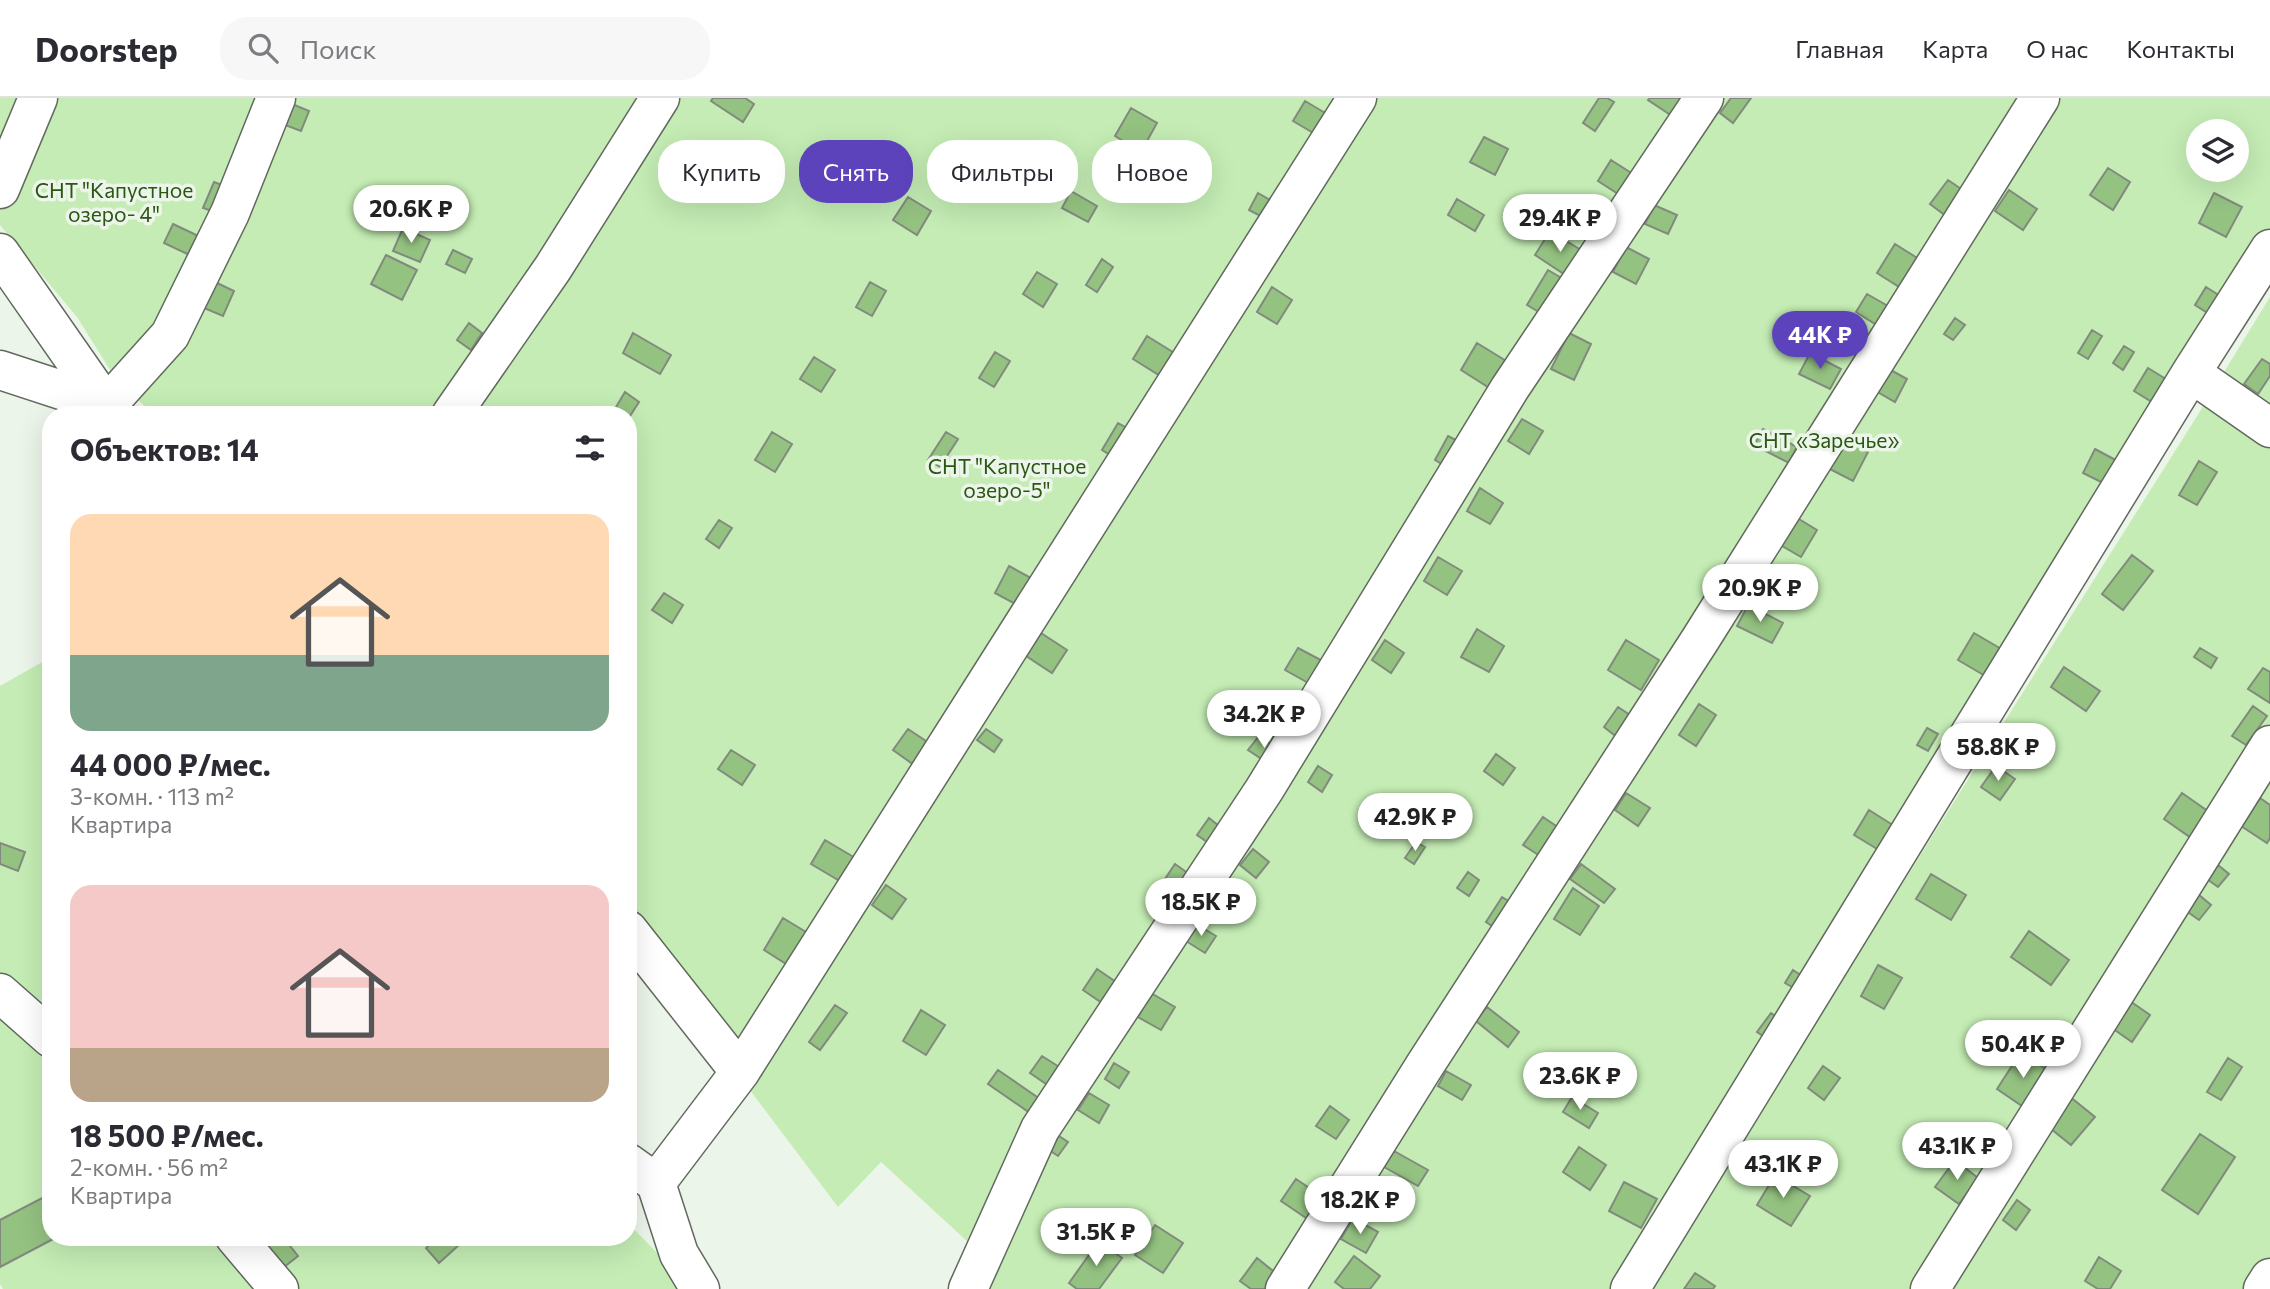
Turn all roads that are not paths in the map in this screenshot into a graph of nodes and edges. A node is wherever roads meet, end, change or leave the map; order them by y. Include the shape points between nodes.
1 (38, 98) edge
2 (276, 98) edge
3 (660, 98) edge
4 (1357, 98) edge
5 (1704, 98) edge
6 (2040, 98) edge
7 (0, 189) edge
8 (2270, 249) edge
9 (0, 253) edge
10 (0, 370) edge
11 (2191, 373) junction
12 (99, 406) edge
13 (107, 406) edge
14 (113, 406) edge
15 (457, 406) edge
16 (2270, 428) edge
17 (2270, 745) edge
18 (637, 941) edge
19 (0, 993) edge
20 (42, 1030) edge
21 (740, 1072) junction
22 (642, 1173) edge
23 (243, 1246) edge
24 (2270, 1278) edge
25 (279, 1289) edge
26 (700, 1289) edge
27 (968, 1289) edge
28 (1285, 1289) edge
29 (1630, 1289) edge
30 (1930, 1289) edge
31 (2263, 1289) edge

1 - 7 street
2 - 14 street via 230,213 170,335
3 - 15 street via 553,268
4 - 21 street
5 - 27 street via 1510,388 1264,789 1040,1129
6 - 28 street
8 - 11 street
9 - 13 street
10 - 12 street
11 - 16 street
11 - 29 street
17 - 30 street
18 - 21 street
19 - 20 street
21 - 22 street
22 - 26 street
23 - 25 street
24 - 31 street

